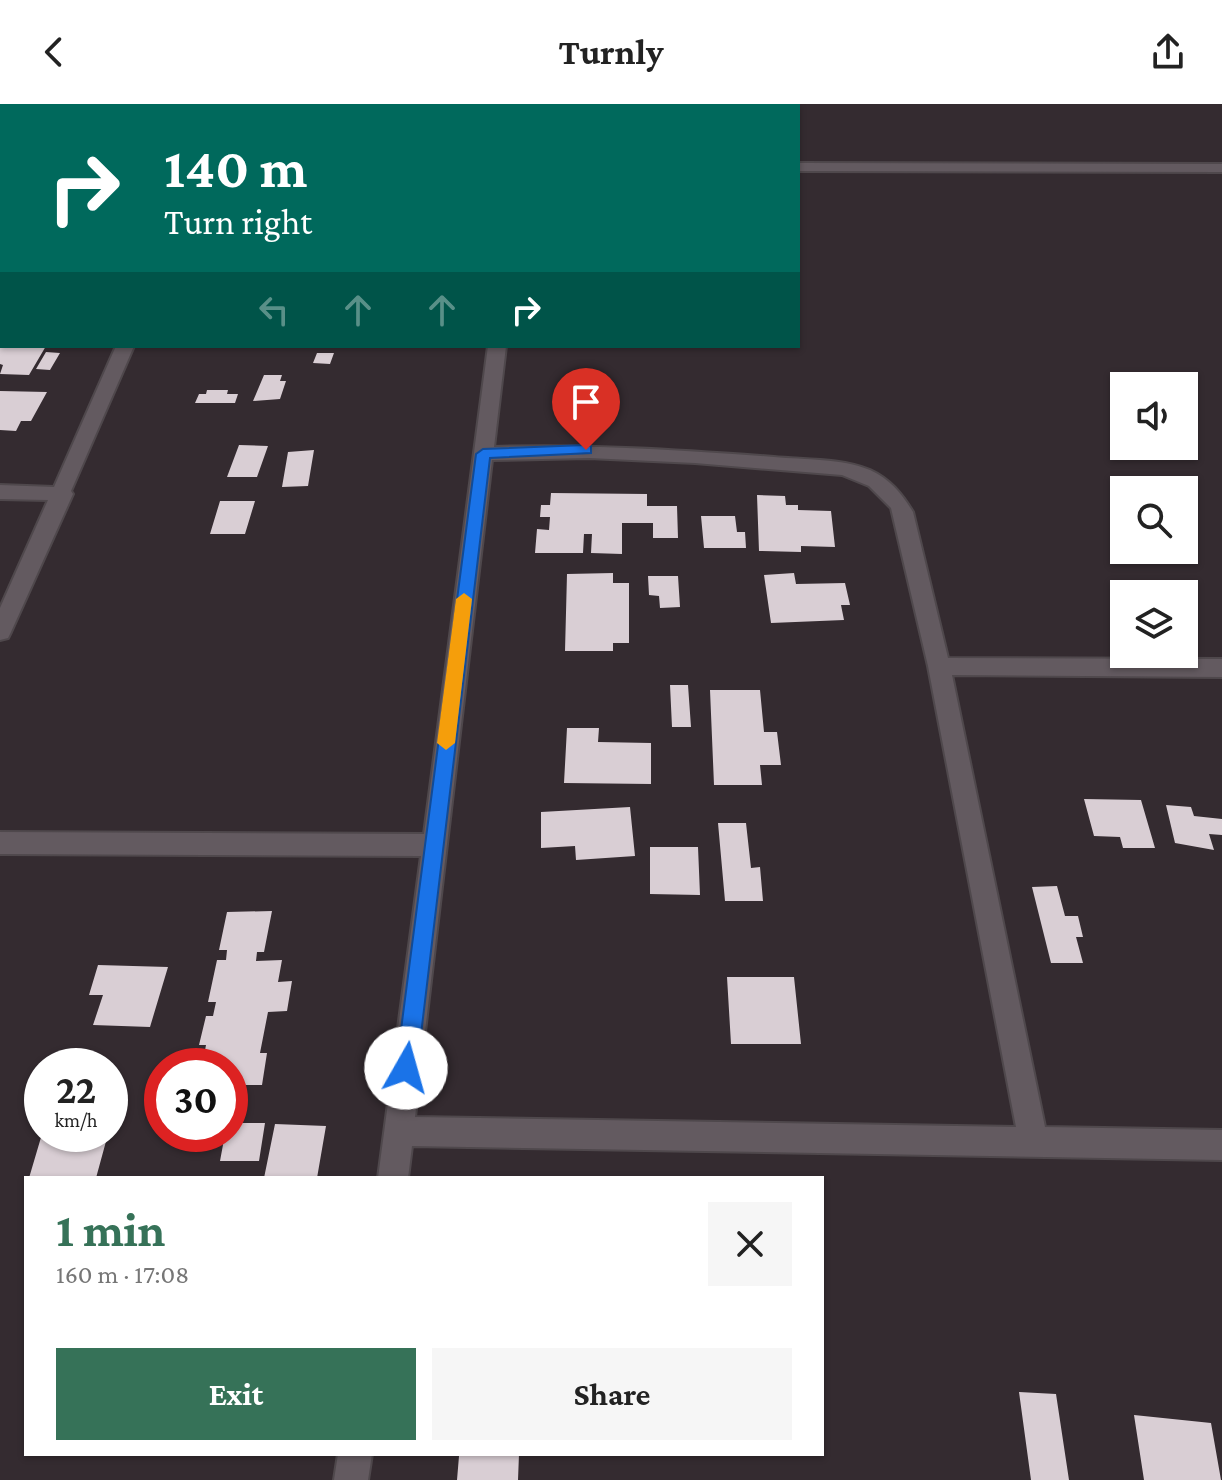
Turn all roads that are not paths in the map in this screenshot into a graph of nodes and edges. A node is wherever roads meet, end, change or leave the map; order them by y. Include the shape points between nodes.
1 (800, 167) edge
2 (1222, 168) edge
3 (124, 348) edge
4 (497, 348) edge
5 (483, 454) junction
6 (0, 492) edge
7 (63, 494) junction
8 (0, 632) edge
9 (939, 666) junction
10 (1222, 668) edge
11 (0, 843) edge
12 (432, 845) junction
13 (399, 1131) junction
14 (1034, 1144) junction
15 (1222, 1145) edge
16 (393, 1176) edge
17 (355, 1456) edge
18 (351, 1480) edge

1 - 2 street
3 - 7 street
4 - 5 street
5 - 9 street via 636,452 853,471 871,479 886,488 903,512
5 - 12 street
6 - 7 street
7 - 8 street
9 - 10 street
9 - 14 street
11 - 12 street
12 - 13 street
13 - 14 street
13 - 16 street
14 - 15 street
17 - 18 street

